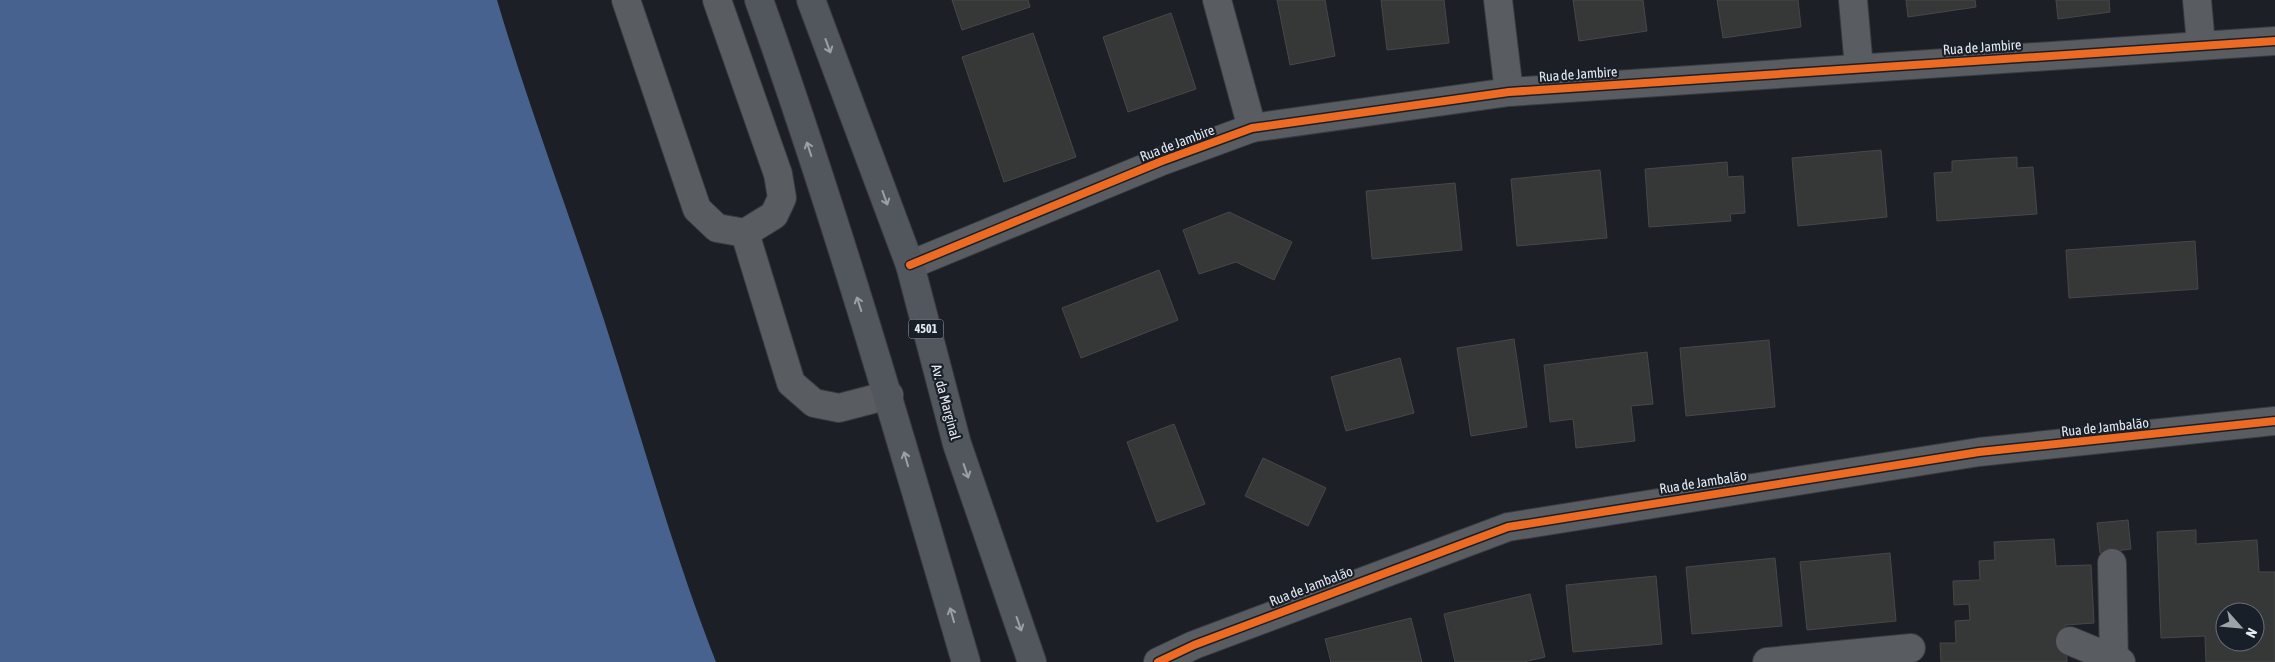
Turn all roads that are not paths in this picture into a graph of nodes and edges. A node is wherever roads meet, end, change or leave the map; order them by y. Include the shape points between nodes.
1 (626, 0) edge
2 (717, 0) edge
3 (759, 0) edge
4 (811, 0) edge
5 (1217, 0) edge
6 (1498, 0) edge
7 (1853, 0) edge
8 (2197, 0) edge
9 (2275, 41) edge
10 (2201, 44) junction
11 (1859, 68) junction
12 (1509, 92) junction
13 (1252, 128) junction
14 (745, 233) junction
15 (910, 265) junction
16 (889, 395) junction
17 (2275, 421) edge
18 (2112, 562) dead end
19 (2070, 641) dead end
20 (1911, 648) dead end
21 (2116, 661) edge
22 (966, 662) edge
23 (1032, 662) edge
24 (1158, 662) edge
25 (1781, 662) edge

1 - 14 street via 697,209 717,228
2 - 14 street via 778,174 782,198 774,215
16 -> 3 main road
4 -> 15 main road, Av. da Marginal / 4501
5 - 13 street
6 - 12 street
7 - 11 street
8 - 10 street
9 - 10 street, Rua de Jambire
10 - 11 street, Rua de Jambire
11 - 12 street, Rua de Jambire
12 - 13 street, Rua de Jambire
13 - 15 street, Rua de Jambire via 1162,161
14 - 16 street via 791,383 814,403 839,408
15 -> 23 main road, Av. da Marginal / 4501 via 957,444
22 -> 16 main road
17 - 24 street, Rua de Jambalão via 1978,452 1508,527 1286,609
18 - 21 street
19 - 21 street
20 - 25 street

